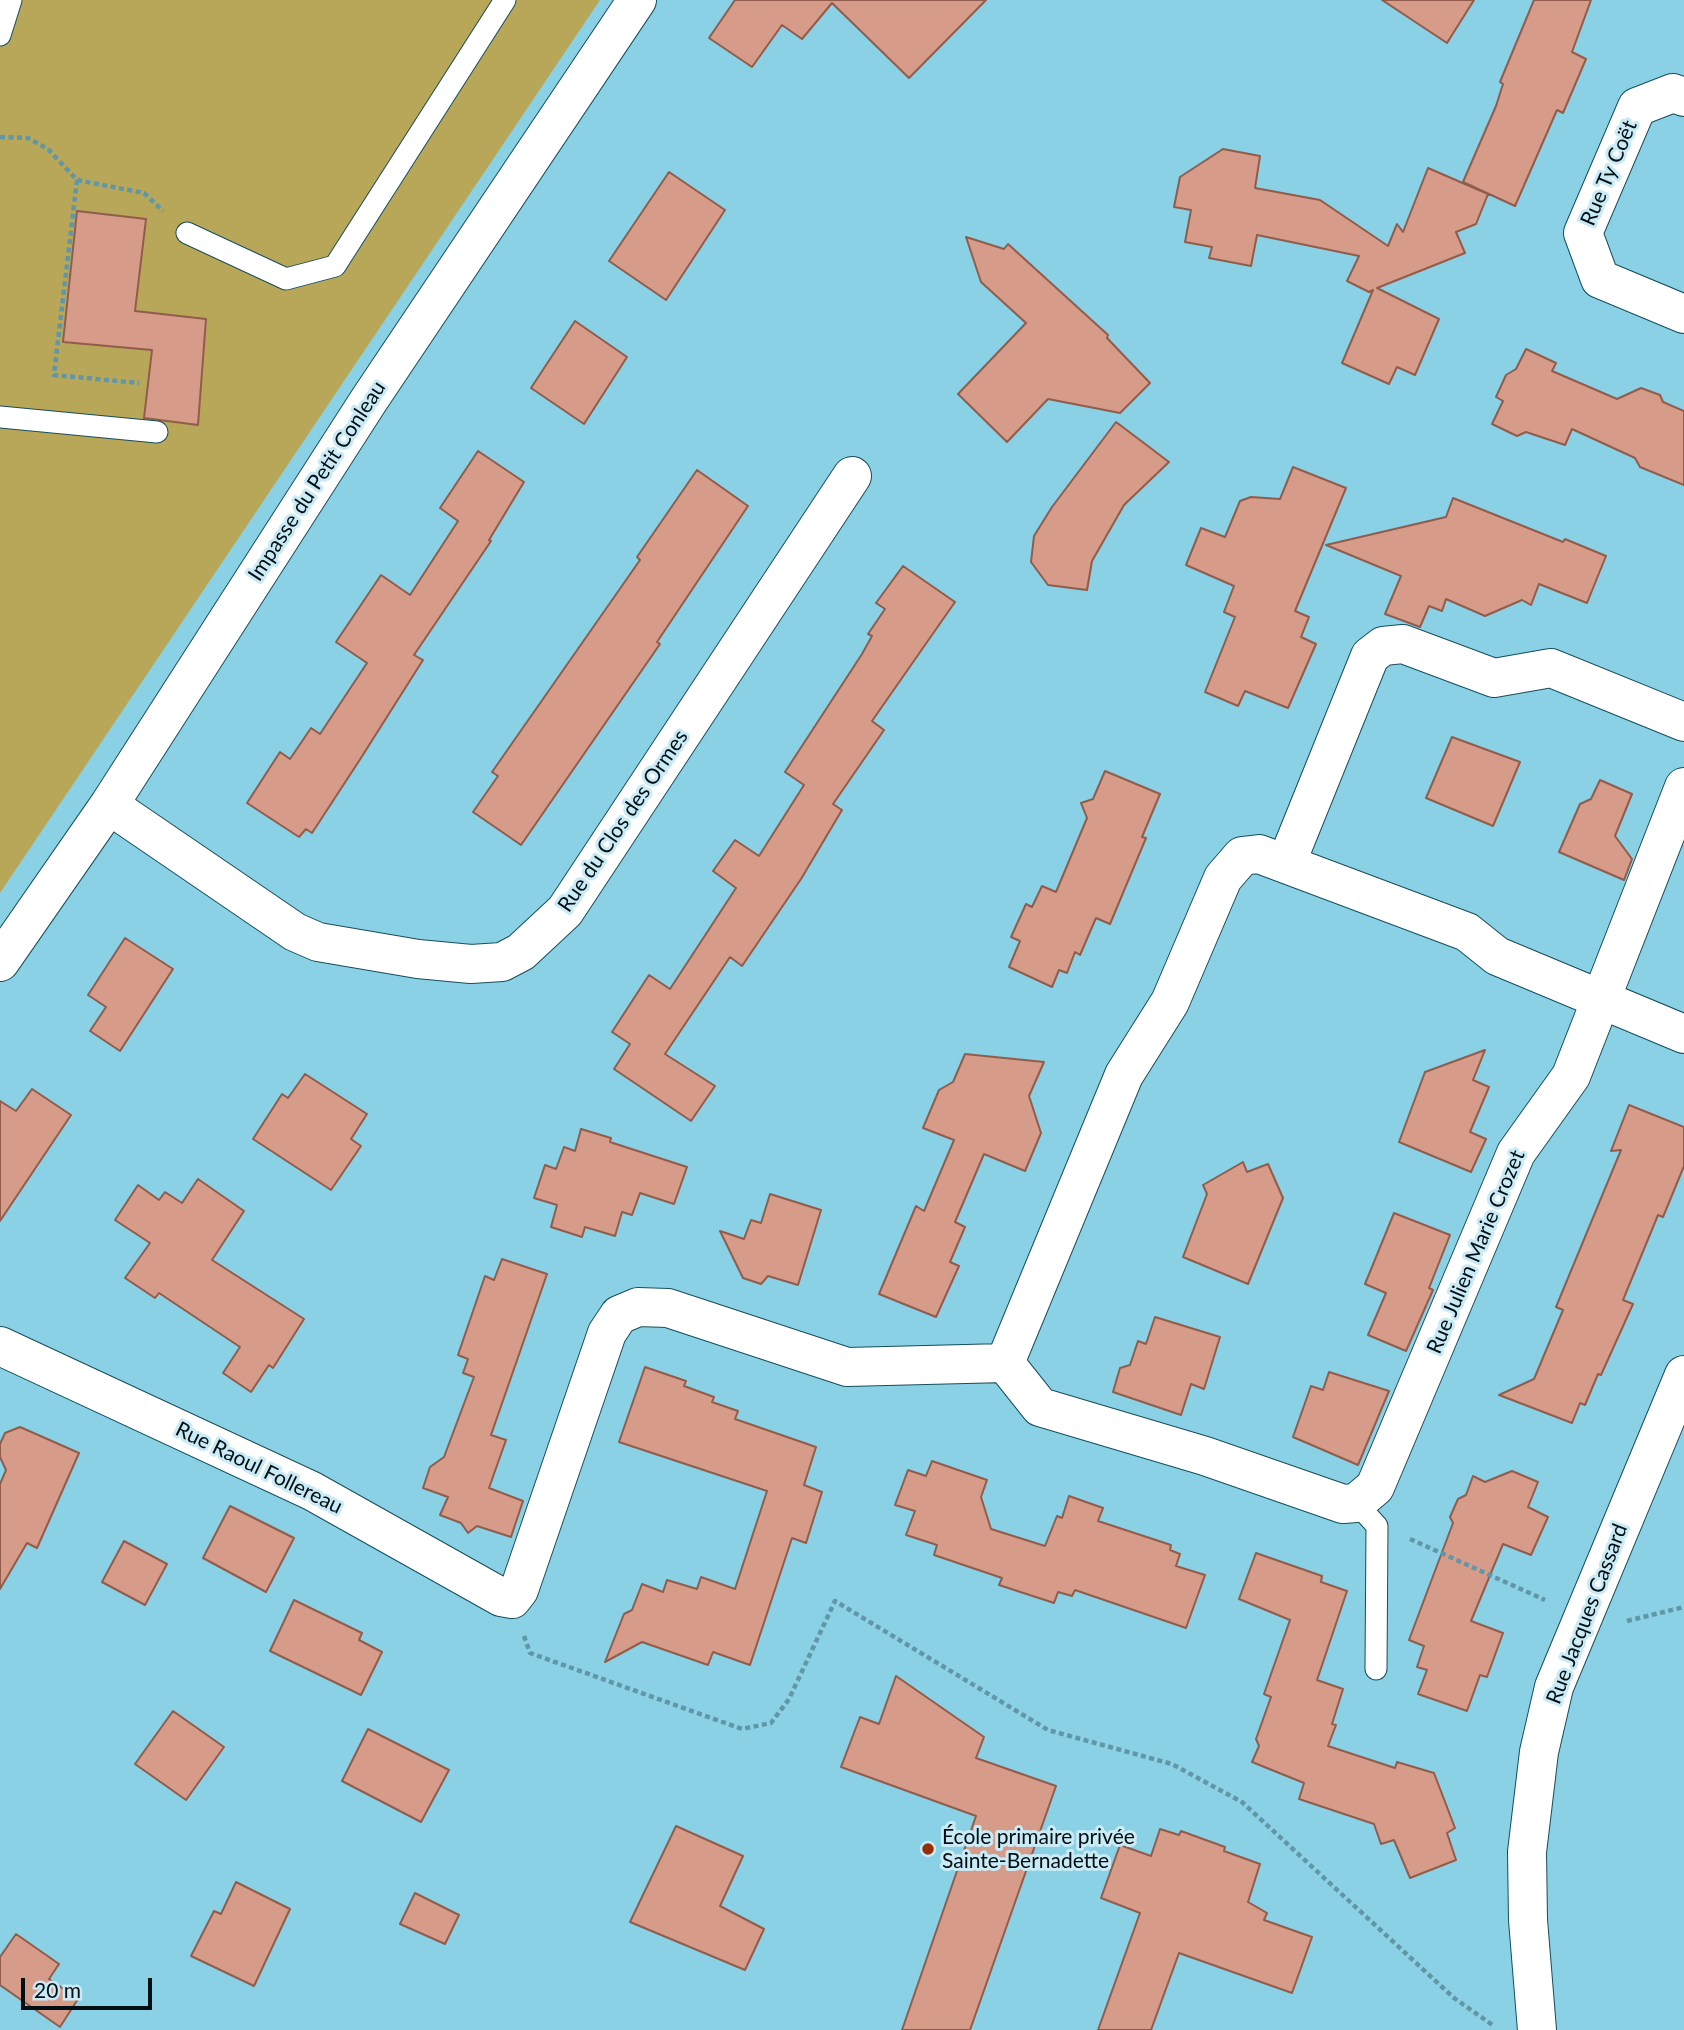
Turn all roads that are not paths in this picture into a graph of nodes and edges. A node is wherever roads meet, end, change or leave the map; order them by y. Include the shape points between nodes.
1 (11, 0) edge
2 (505, 0) edge
3 (637, 0) edge
4 (0, 35) edge
5 (1684, 97) edge
6 (187, 233) road end
7 (1684, 314) edge
8 (0, 417) edge
9 (157, 432) dead end
10 (852, 476) dead end
11 (1684, 722) edge
12 (1684, 788) edge
13 (109, 805) junction
14 (1286, 864) junction
15 (0, 962) edge
16 (1598, 1001) junction
17 (1684, 1034) edge
18 (0, 1346) edge
19 (1005, 1363) junction
20 (1684, 1375) edge
21 (1366, 1514) junction
22 (1376, 1669) dead end
23 (1537, 2030) edge

1 - 4 lane
2 - 6 lane via 335,266 286,279
3 - 13 street, Impasse du Petit Conleau via 369,400
5 - 7 street, Rue Ty Coët via 1673,93 1637,107 1583,233 1600,279
8 - 9 lane
10 - 13 street, Rue du Clos des Ormes via 565,911 521,953 502,962 418,959 318,943
11 - 14 street via 1551,668 1494,678 1403,644 1384,646 1370,656
12 - 16 street, Rue Julien Marie Crozet
13 - 15 street, Impasse du Petit Conleau
14 - 16 street via 1468,932 1497,956
14 - 19 street via 1259,854 1242,856 1223,878 1170,1002 1124,1075
16 - 17 street
16 - 21 street, Rue Julien Marie Crozet via 1571,1076 1516,1153
18 - 19 street, Rue Raoul Follereau via 312,1491 512,1599 519,1590 607,1333 620,1315 638,1307 668,1308 847,1367
19 - 21 street via 1040,1407 1205,1456
20 - 23 street, Rue Jacques Cassard via 1554,1687 1539,1752 1530,1807 1528,1920
21 - 22 lane

